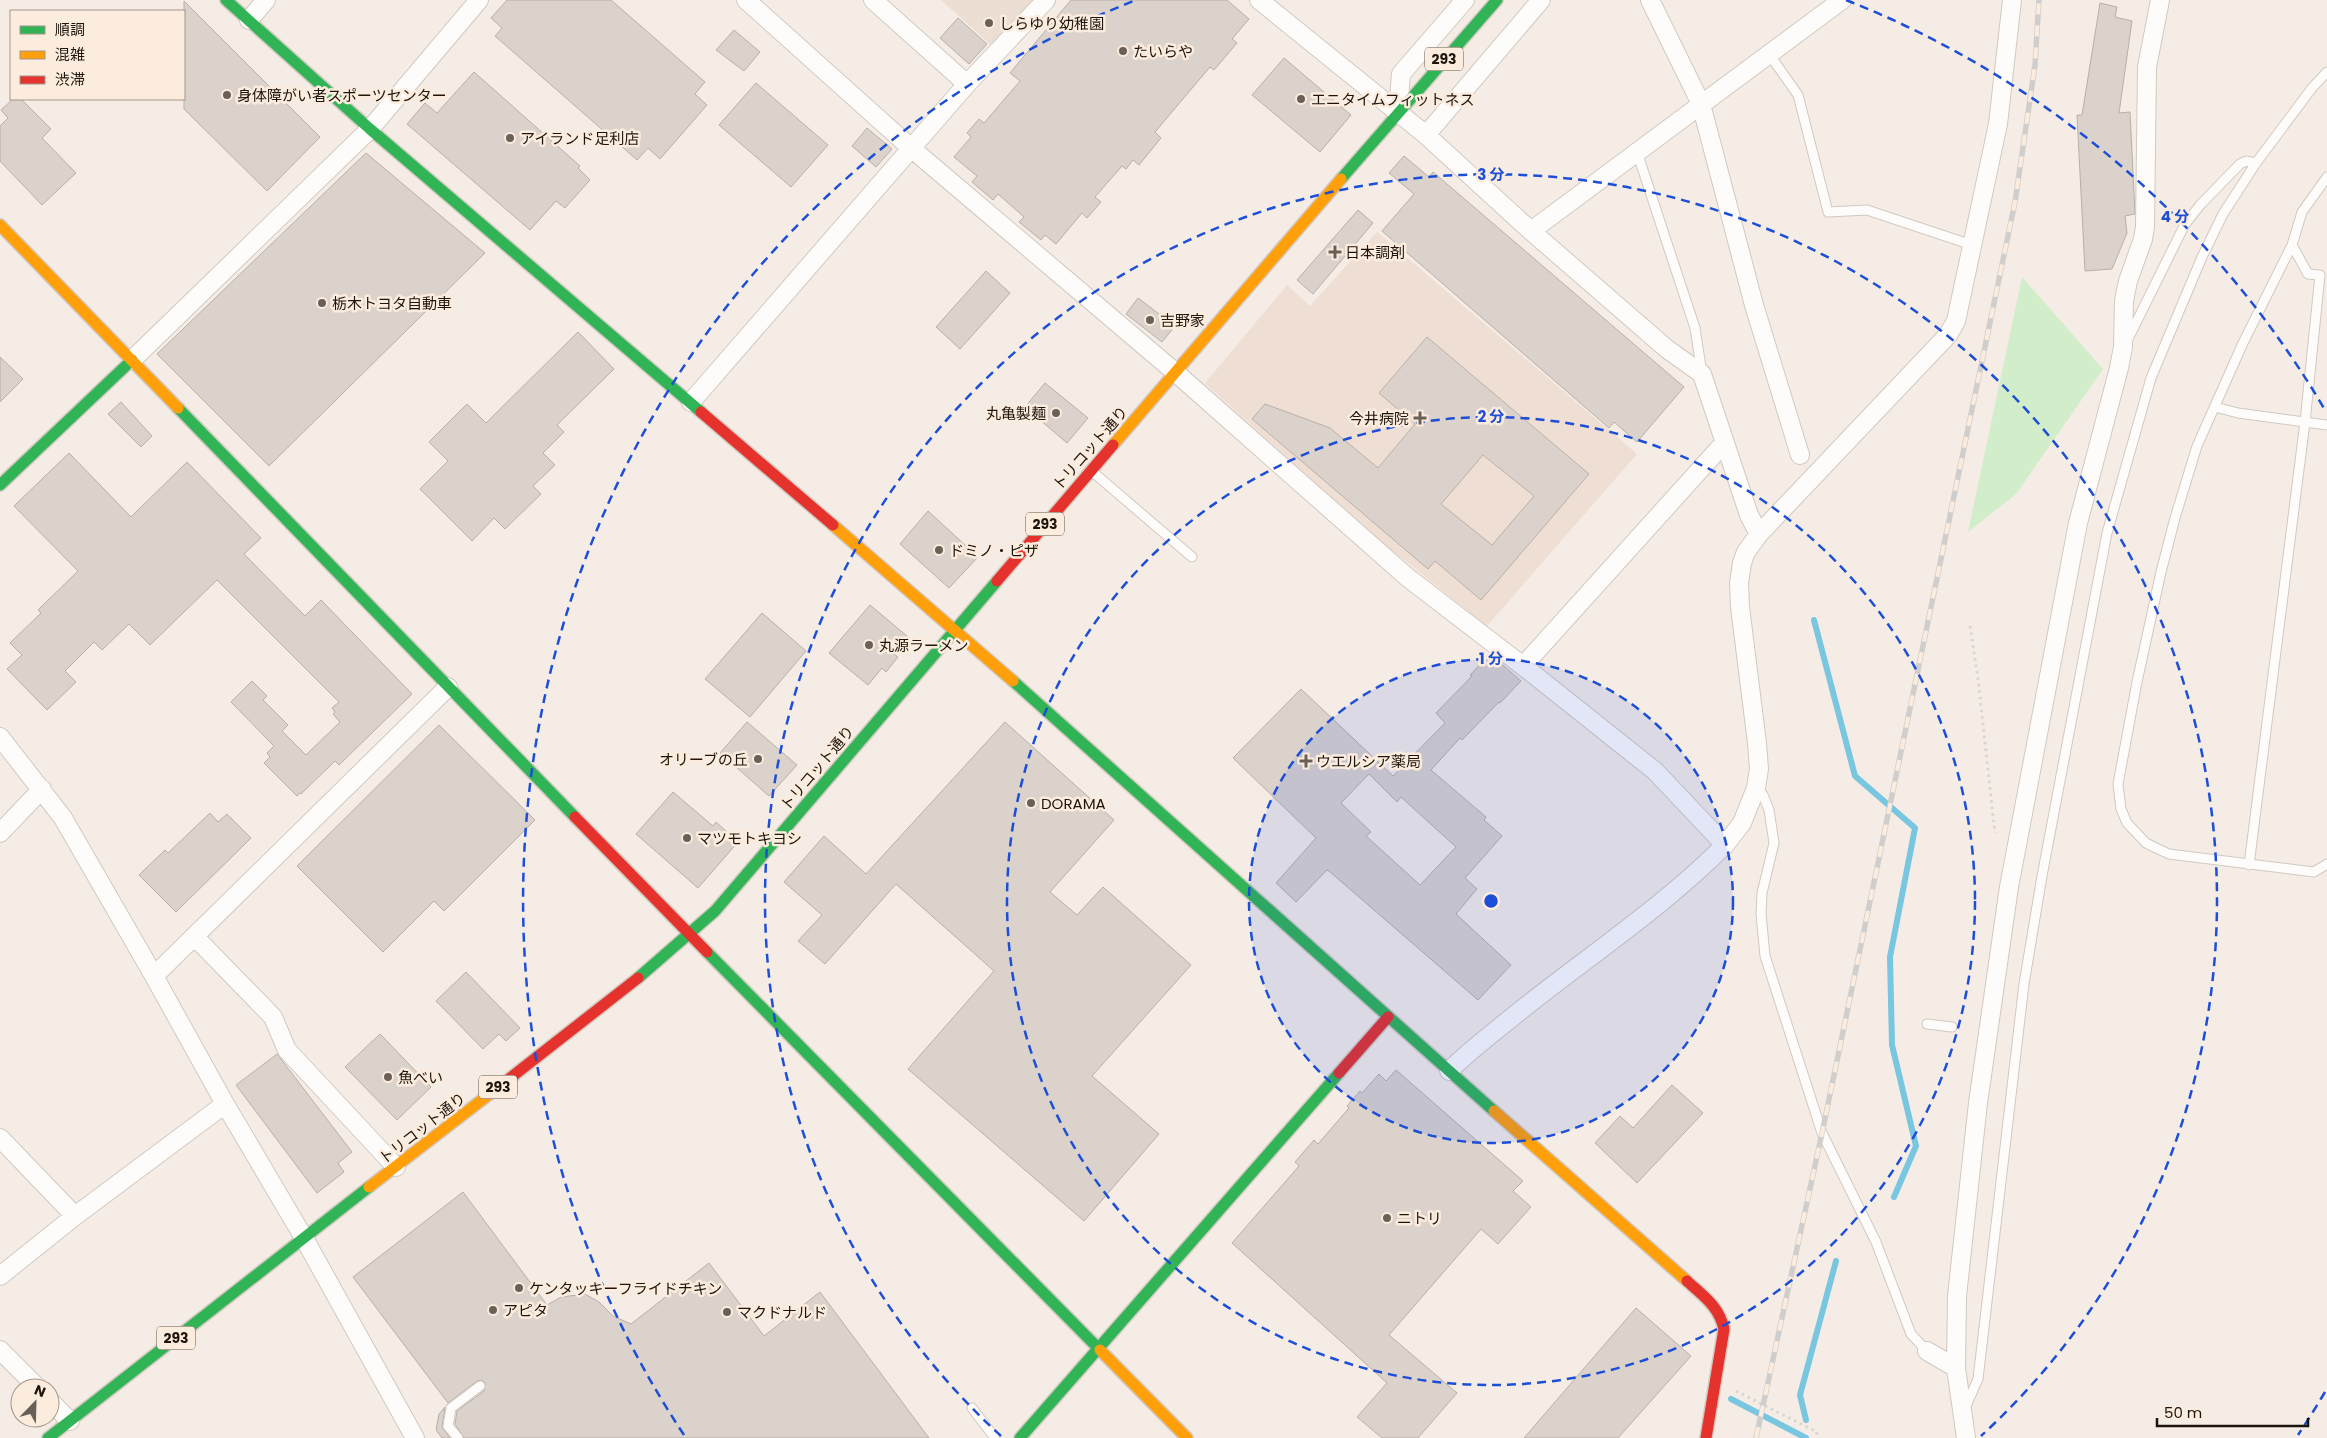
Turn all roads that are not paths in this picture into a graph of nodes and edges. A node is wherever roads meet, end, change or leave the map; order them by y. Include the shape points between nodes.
1 (226, 0) edge
2 (266, 0) edge
3 (479, 0) edge
4 (746, 0) edge
5 (873, 0) edge
6 (1046, 0) edge
7 (1259, 0) edge
8 (1465, 0) edge
9 (1497, 0) edge
10 (1541, 0) edge
11 (1650, 0) edge
12 (1842, 0) edge
13 (2012, 0) edge
14 (2160, 0) edge
15 (248, 20) junction
16 (1768, 54) junction
17 (2327, 72) edge
18 (967, 84) junction
19 (1701, 104) junction
20 (1398, 112) junction
21 (370, 129) junction
22 (1426, 135) junction
23 (911, 148) junction
24 (1637, 152) junction
25 (2256, 163) junction
26 (2327, 177) edge
27 (0, 225) edge
28 (1531, 231) junction
29 (1972, 245) junction
30 (2292, 245) junction
31 (2123, 347) junction
32 (132, 360) junction
33 (1175, 372) junction
34 (1702, 374) junction
35 (691, 402) junction
36 (2215, 407) junction
37 (2305, 422) junction
38 (2327, 425) edge
39 (1725, 442) junction
40 (1800, 456) dead end
41 (1091, 470) junction
42 (0, 485) edge
43 (1759, 534) junction
44 (1192, 557) dead end
45 (955, 629) junction
46 (1523, 666) junction
47 (448, 687) junction
48 (0, 737) edge
49 (1756, 788) junction
50 (42, 790) junction
51 (0, 833) edge
52 (1725, 845) junction
53 (2248, 864) junction
54 (2327, 864) edge
55 (690, 935) junction
56 (195, 937) junction
57 (154, 976) junction
58 (1388, 1017) junction
59 (1927, 1024) dead end
60 (1952, 1026) dead end
61 (1449, 1070) junction
62 (224, 1104) junction
63 (0, 1138) edge
64 (396, 1167) junction
65 (75, 1216) junction
66 (304, 1238) junction
67 (0, 1276) edge
68 (1099, 1349) junction
69 (0, 1350) edge
70 (1927, 1351) joint
71 (1956, 1368) junction
72 (28, 1378) edge
73 (480, 1386) dead end
74 (972, 1408) dead end
75 (60, 1410) edge
76 (1963, 1413) junction
77 (70, 1421) junction
78 (48, 1438) edge
79 (415, 1438) edge
80 (458, 1438) edge
81 (996, 1438) edge
82 (1020, 1438) edge
83 (1187, 1438) edge
84 (1706, 1438) edge
85 (1966, 1438) edge

1 - 15 main road
2 - 15 street
3 - 21 street
4 - 23 street
5 - 18 street
6 - 18 street
7 - 20 street
8 - 20 street via 1401,74
9 - 20 main road, トリコット通り / 293
10 - 22 street
11 - 19 street
12 - 16 street
13 - 29 street via 1998,124
14 - 31 street via 2147,68 2145,227 2124,301
15 - 21 main road
16 - 19 street
16 - 29 lane via 1798,95 1828,212 1867,210
17 - 25 lane
18 - 23 street
19 - 24 street
19 - 40 street via 1754,305
20 - 22 street
20 - 33 main road, トリコット通り / 293
21 - 32 street
21 - 35 main road
22 - 28 street
23 - 33 street
23 - 35 street
24 - 28 street
24 - 34 lane via 1694,328
25 - 31 lane via 2246,160 2240,164 2185,224
25 - 76 lane via 2222,214 2151,378 2107,533 2024,984 1978,1379
26 - 30 lane via 2302,212
27 - 32 main road
28 - 34 street via 1667,349
29 - 43 street via 1956,320 1948,335
30 - 36 lane
30 - 37 lane via 2308,274 2320,275
31 - 71 street via 2078,523 2010,887 1978,1102 1958,1296
32 - 42 main road
32 - 47 main road
33 - 41 main road, トリコット通り / 293
33 - 46 street via 1407,577
34 - 39 street
35 - 45 main road
36 - 37 lane
36 - 53 lane via 2198,446 2167,544 2118,784 2121,809 2127,822 2146,843 2169,854
37 - 38 lane
37 - 53 lane
39 - 43 street via 1748,516
39 - 46 street
41 - 44 lane
41 - 45 main road, トリコット通り / 293
43 - 49 street via 1746,552 1739,584 1758,742
45 - 55 main road, トリコット通り / 293 via 716,911
45 - 58 main road
46 - 52 street via 1656,771
47 - 55 main road
47 - 56 street
48 - 50 street
49 - 52 street via 1742,823
49 - 70 lane via 1769,810 1774,843 1762,893 1765,956 1822,1134 1876,1242 1911,1334
50 - 51 street
50 - 57 street via 63,818
52 - 61 street via 1682,884
53 - 54 lane via 2314,872
55 - 64 main road, トリコット通り / 293
55 - 68 main road
56 - 57 street
56 - 64 street via 273,1017 287,1050
57 - 62 street
58 - 61 main road
58 - 68 main road
59 - 60 lane
61 - 84 main road via 1713,1304 1724,1329
62 - 65 street
62 - 66 street
63 - 65 street
64 - 66 main road, トリコット通り / 293
65 - 67 street
66 - 77 main road, トリコット通り / 293
66 - 79 street
68 - 82 main road
68 - 83 main road
69 - 72 street
70 - 71 street
71 - 76 street
73 - 80 lane via 451,1408 448,1426
74 - 81 lane
75 - 77 street
76 - 85 street
77 - 78 main road, トリコット通り / 293

